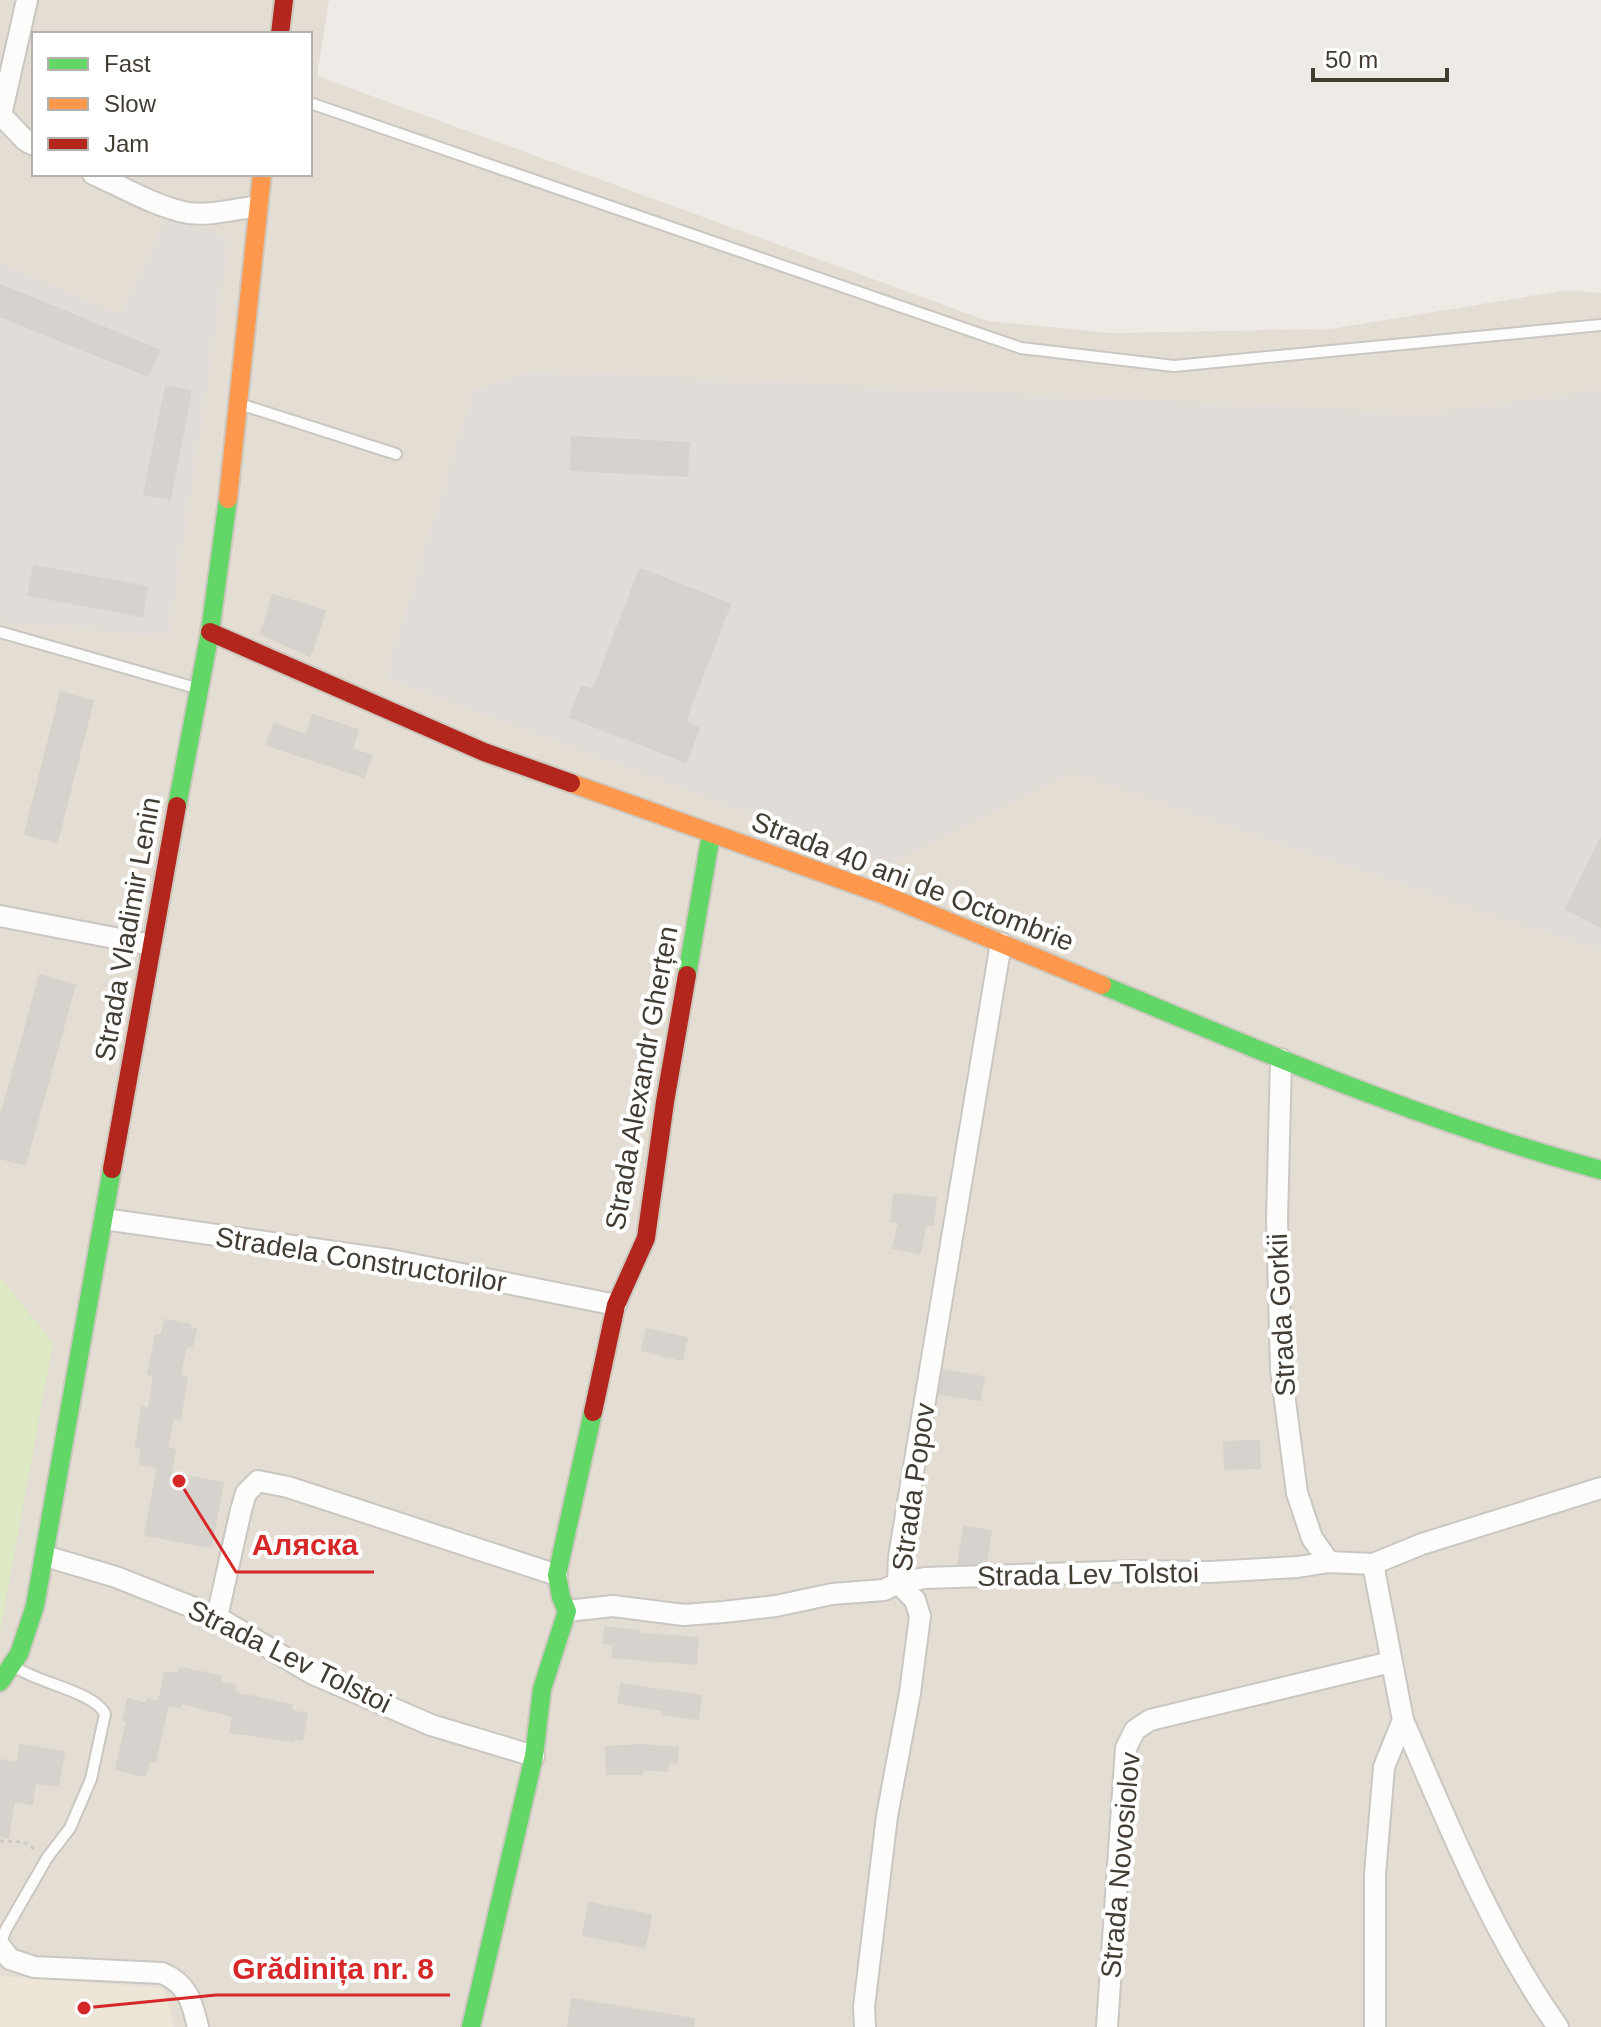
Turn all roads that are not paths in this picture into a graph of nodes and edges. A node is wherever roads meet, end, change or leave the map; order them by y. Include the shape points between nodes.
1 (27, 0) edge
2 (284, 0) edge
3 (280, 32) edge
4 (312, 104) edge
5 (0, 114) edge
6 (32, 144) edge
7 (98, 176) edge
8 (262, 176) edge
9 (258, 206) junction
10 (1601, 325) edge
11 (237, 403) junction
12 (396, 454) dead end
13 (0, 632) edge
14 (210, 632) junction
15 (198, 689) junction
16 (711, 834) junction
17 (0, 916) edge
18 (1001, 943) junction
19 (151, 945) junction
20 (1281, 1059) junction
21 (1601, 1170) edge
22 (104, 1219) junction
23 (616, 1305) junction
24 (1601, 1488) edge
25 (45, 1556) junction
26 (1329, 1562) junction
27 (1373, 1564) junction
28 (557, 1575) junction
29 (898, 1583) junction
30 (567, 1611) junction
31 (217, 1617) junction
32 (1391, 1662) junction
33 (14, 1666) junction
34 (0, 1682) edge
35 (1403, 1720) junction
36 (534, 1756) junction
37 (0, 1946) edge
38 (198, 2027) edge
39 (471, 2027) edge
40 (865, 2027) edge
41 (1107, 2027) edge
42 (1375, 2027) edge
43 (1558, 2027) edge

1 - 5 street
2 - 3 street
4 - 10 lane via 1021,348 1174,366
5 - 6 street
7 - 9 street via 188,213
8 - 9 street, Strada Vladimir Lenin
9 - 11 street, Strada Vladimir Lenin
11 - 12 lane
11 - 14 street, Strada Vladimir Lenin
13 - 15 lane
14 - 15 street, Strada Vladimir Lenin
14 - 16 street, Strada 40 ani de Octombrie via 484,752
15 - 19 street, Strada Vladimir Lenin
16 - 18 street, Strada 40 ani de Octombrie
16 - 23 street, Strada Alexandr Gherțen via 646,1238
17 - 19 street
18 - 20 street, Strada 40 ani de Octombrie
18 - 29 street, Strada Popov
19 - 22 street, Strada Vladimir Lenin
20 - 21 street, Strada 40 ani de Octombrie via 1523,1149
20 - 26 street, Strada Gorkii via 1281,1370 1297,1493 1312,1538
22 - 23 street, Stradela Constructorilor via 391,1260
22 - 25 street, Strada Vladimir Lenin
23 - 28 street, Strada Alexandr Gherțen
24 - 27 street, Strada Lev Tolstoi
25 - 31 street, Strada Lev Tolstoi
25 - 33 street, Strada Vladimir Lenin via 25,1645
26 - 27 street, Strada Lev Tolstoi
26 - 29 street, Strada Lev Tolstoi via 1264,1570 988,1574
27 - 32 street
28 - 30 street, Strada Alexandr Gherțen
28 - 31 street via 258,1481 246,1493
29 - 30 street, Strada Lev Tolstoi via 884,1590 723,1612 684,1615 613,1606
29 - 40 street, Strada Popov via 915,1600 920,1616 887,1816
30 - 36 street via 542,1689
31 - 36 street, Strada Lev Tolstoi via 311,1673 431,1725
32 - 35 street
32 - 41 street, Strada Novosiolov via 1150,1720 1135,1730 1126,1748
33 - 34 street, Strada Vladimir Lenin
33 - 37 lane via 91,1699 105,1714 91,1779 70,1828 47,1858
35 - 42 street via 1384,1767 1381,1798 1375,1874
35 - 43 street via 1518,1966
36 - 39 street
37 - 38 street via 10,1959 34,1967 162,1973 187,1990

